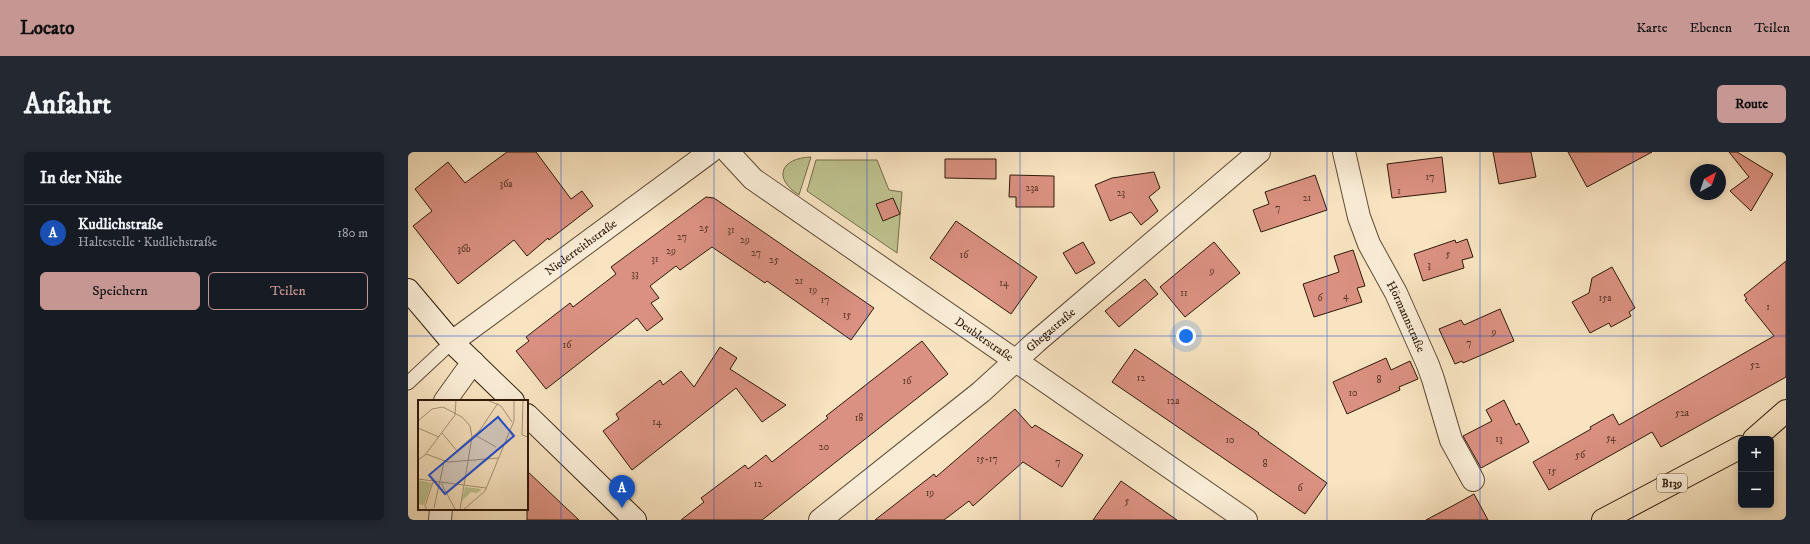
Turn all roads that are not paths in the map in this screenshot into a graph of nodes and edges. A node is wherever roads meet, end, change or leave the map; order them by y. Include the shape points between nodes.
1 (710, 152) edge
2 (728, 152) edge
3 (1259, 152) edge
4 (1344, 152) edge
5 (408, 290) edge
6 (452, 342) junction
7 (1016, 361) junction
8 (473, 362) junction
9 (408, 383) edge
10 (446, 400) edge
11 (512, 400) edge
12 (1786, 411) edge
13 (528, 416) edge
14 (1786, 431) edge
15 (1757, 436) edge
16 (1769, 436) edge
17 (1738, 449) edge
18 (1473, 480) dead end
19 (441, 510) edge
20 (440, 520) edge
21 (635, 520) edge
22 (820, 520) edge
23 (1246, 520) edge
24 (1603, 520) edge

1 - 6 street, Niederreithstraße
2 - 7 street, Deublerstraße via 753,179
3 - 7 street, Ghegastraße
4 - 18 street, Hörmannstraße via 1359,217 1369,244 1396,294 1433,379 1451,440
5 - 6 street
6 - 8 street
6 - 9 lane
7 - 22 street, Ghegastraße via 981,392
7 - 23 street, Deublerstraße
8 - 10 street
8 - 11 street
12 - 15 main road
13 - 21 street
14 - 16 main road
17 - 24 main road, B139
19 - 20 street

